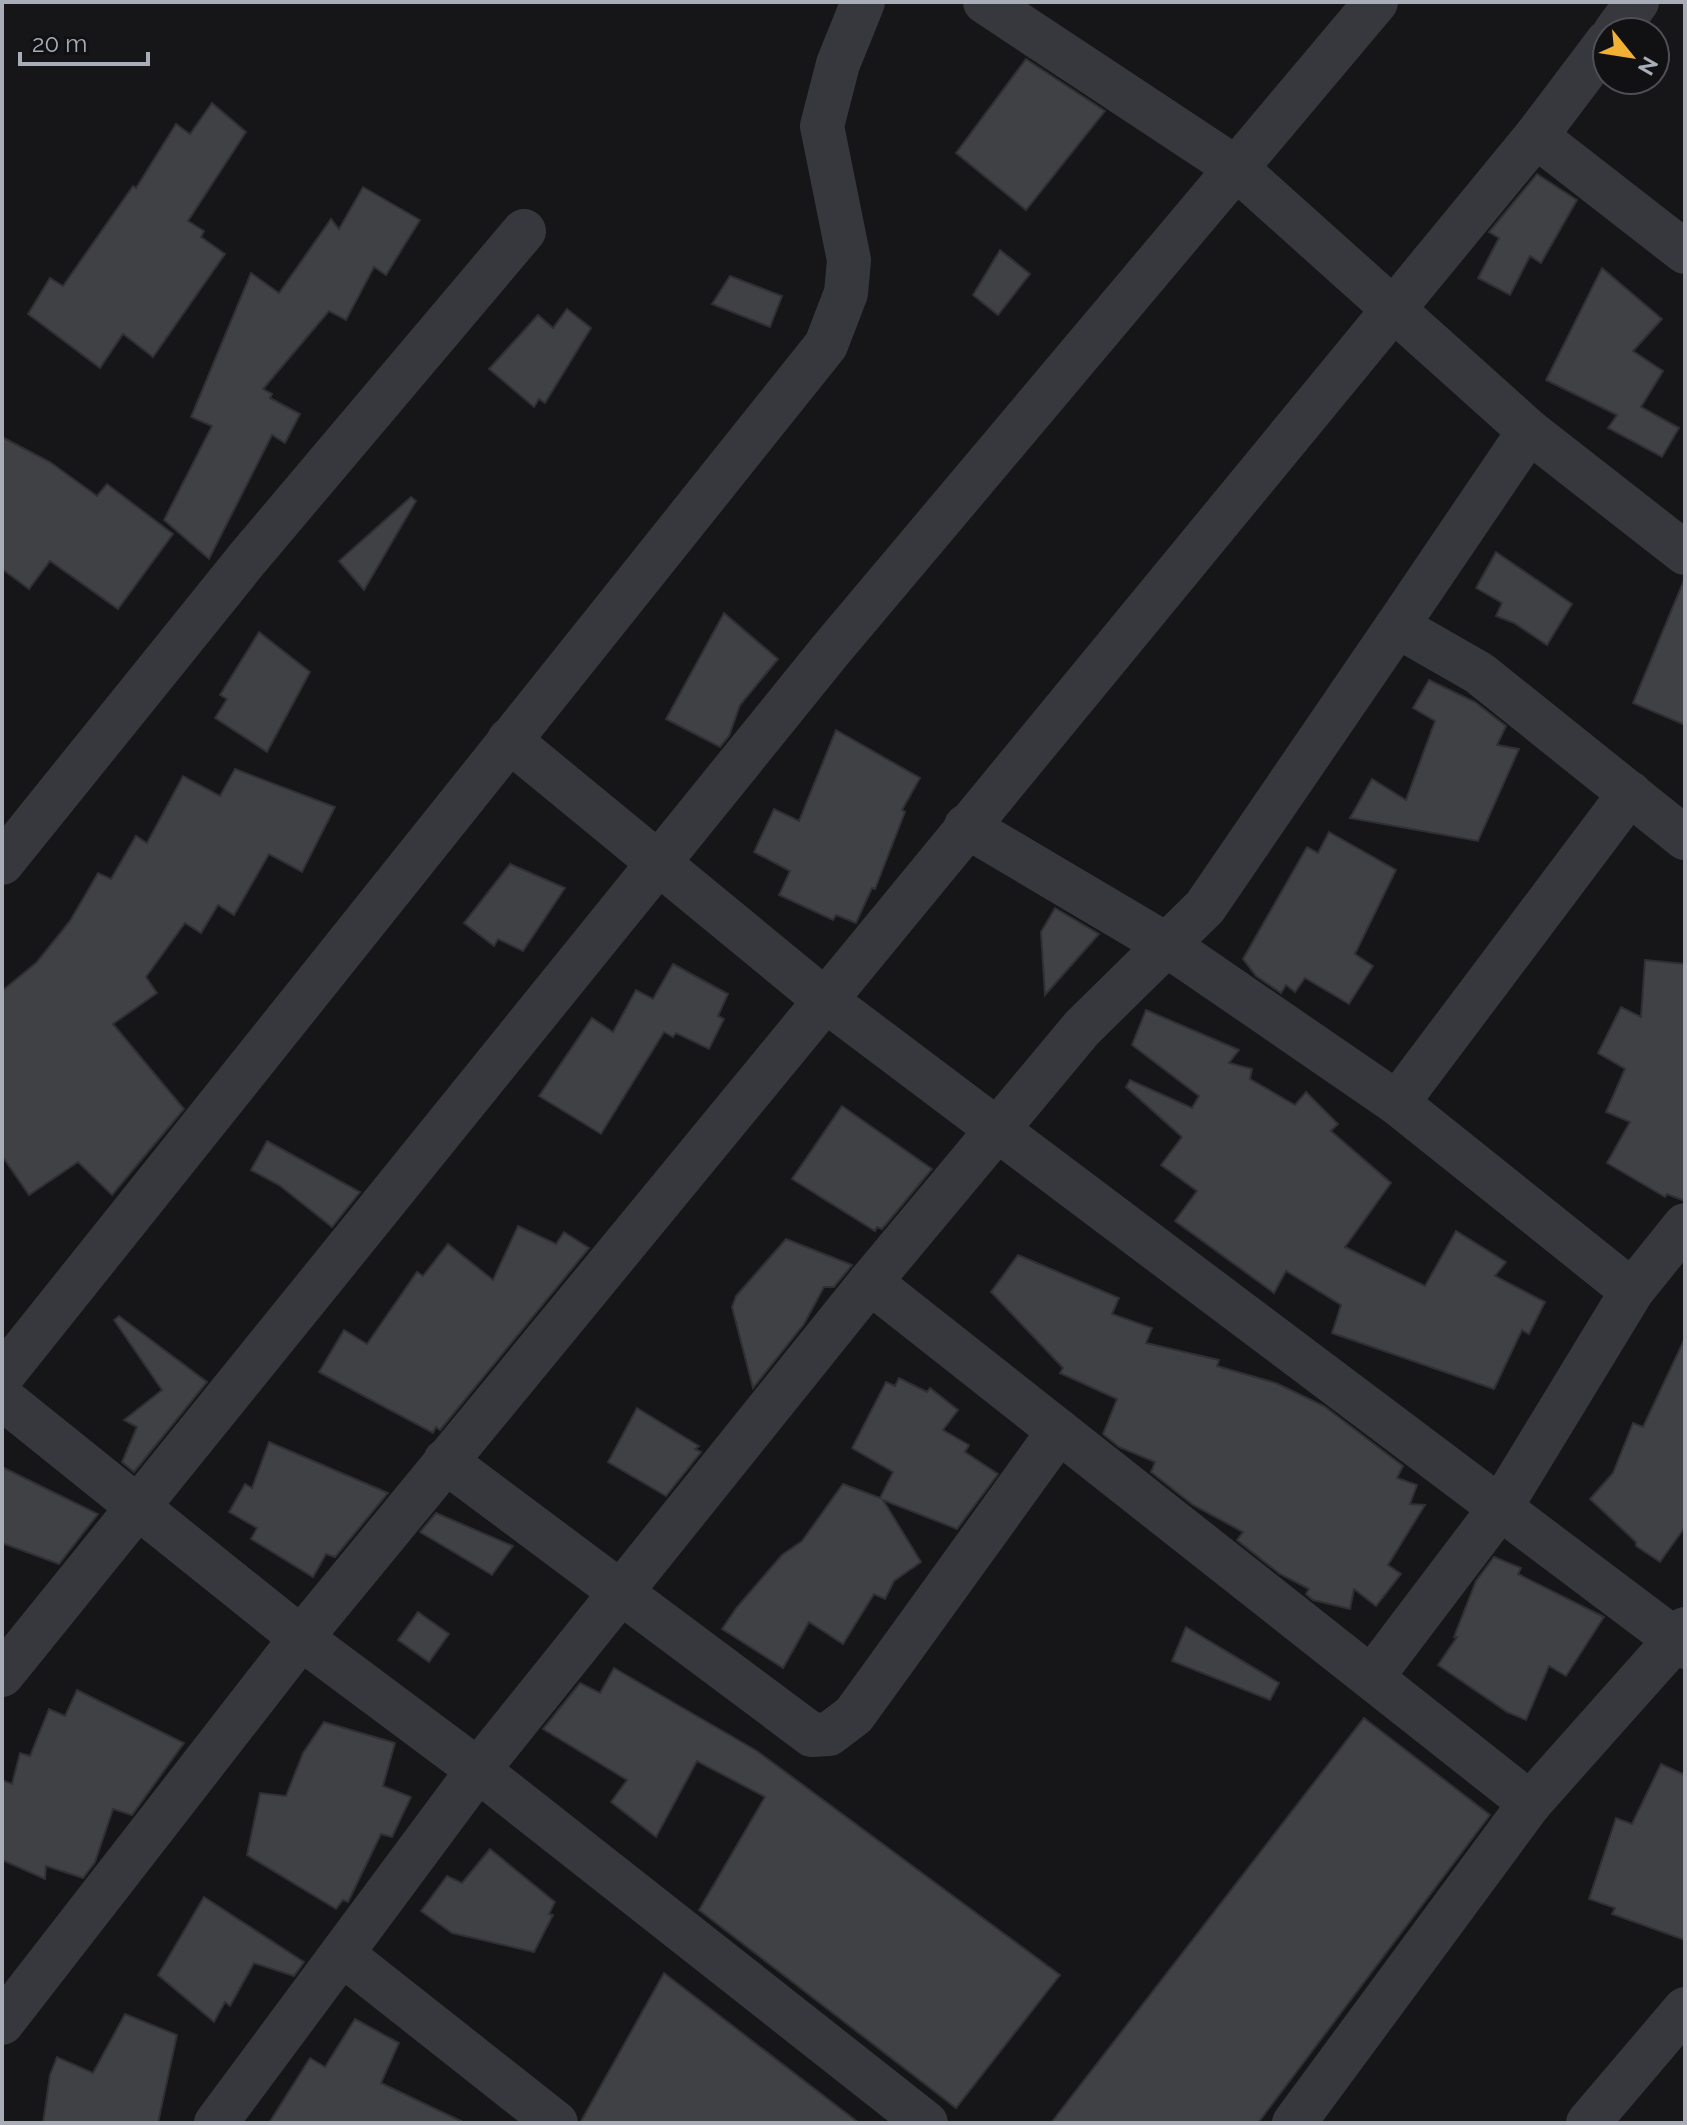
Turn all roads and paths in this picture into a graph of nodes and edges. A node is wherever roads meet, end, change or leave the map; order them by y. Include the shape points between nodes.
1 (863, 2) edge
2 (985, 2) edge
3 (1376, 2) edge
4 (1591, 63) edge
5 (1536, 136) junction
6 (1236, 168) junction
7 (524, 231) dead end
8 (1685, 252) edge
9 (1393, 311) junction
10 (1529, 431) junction
11 (1685, 553) edge
12 (1397, 626) junction
13 (509, 740) junction
14 (1630, 793) junction
15 (966, 826) junction
16 (1685, 838) edge
17 (2, 863) edge
18 (659, 864) junction
19 (1167, 945) junction
20 (825, 1000) junction
21 (1397, 1103) junction
22 (995, 1131) junction
23 (1685, 1225) edge
24 (870, 1282) junction
25 (1632, 1291) junction
26 (2, 1376) edge
27 (2, 1398) edge
28 (1059, 1431) junction
29 (445, 1461) junction
30 (137, 1507) junction
31 (1500, 1508) junction
32 (621, 1595) junction
33 (301, 1638) junction
34 (1682, 1639) edge
35 (2, 1675) edge
36 (1372, 1677) junction
37 (478, 1770) junction
38 (1530, 1803) junction
39 (342, 1954) junction
40 (1685, 2009) edge
41 (2, 2023) edge
42 (527, 2114) edge
43 (216, 2123) edge
44 (926, 2123) edge
45 (1294, 2123) edge
46 (1588, 2123) edge

1 - 13 street via 838,64 822,126 849,260 846,293 826,345
2 - 6 street
3 - 6 street
4 - 5 street
5 - 8 street
5 - 9 street
6 - 9 street
6 - 18 street via 829,652
7 - 17 street via 247,559
9 - 10 street
9 - 15 street
10 - 11 street
10 - 12 street
12 - 14 street via 1479,673
12 - 19 street via 1205,907
13 - 18 street
13 - 26 street
14 - 16 street
14 - 21 street
15 - 19 street
15 - 20 street
18 - 20 street
18 - 30 street
19 - 21 street
19 - 22 street via 1082,1028
20 - 22 street
20 - 29 street
21 - 25 street
22 - 24 street
22 - 31 street
23 - 25 street
24 - 28 street
24 - 32 street
25 - 31 street
27 - 30 street
28 - 32 street via 854,1715 829,1734 812,1735 797,1727
28 - 36 street
29 - 32 street
29 - 33 street
30 - 33 street
30 - 35 street
31 - 34 street
31 - 36 street
32 - 37 street
33 - 37 street
33 - 41 street
34 - 38 street
36 - 38 street
37 - 39 street
37 - 44 street
38 - 45 street
39 - 42 street
39 - 43 street
40 - 46 street

